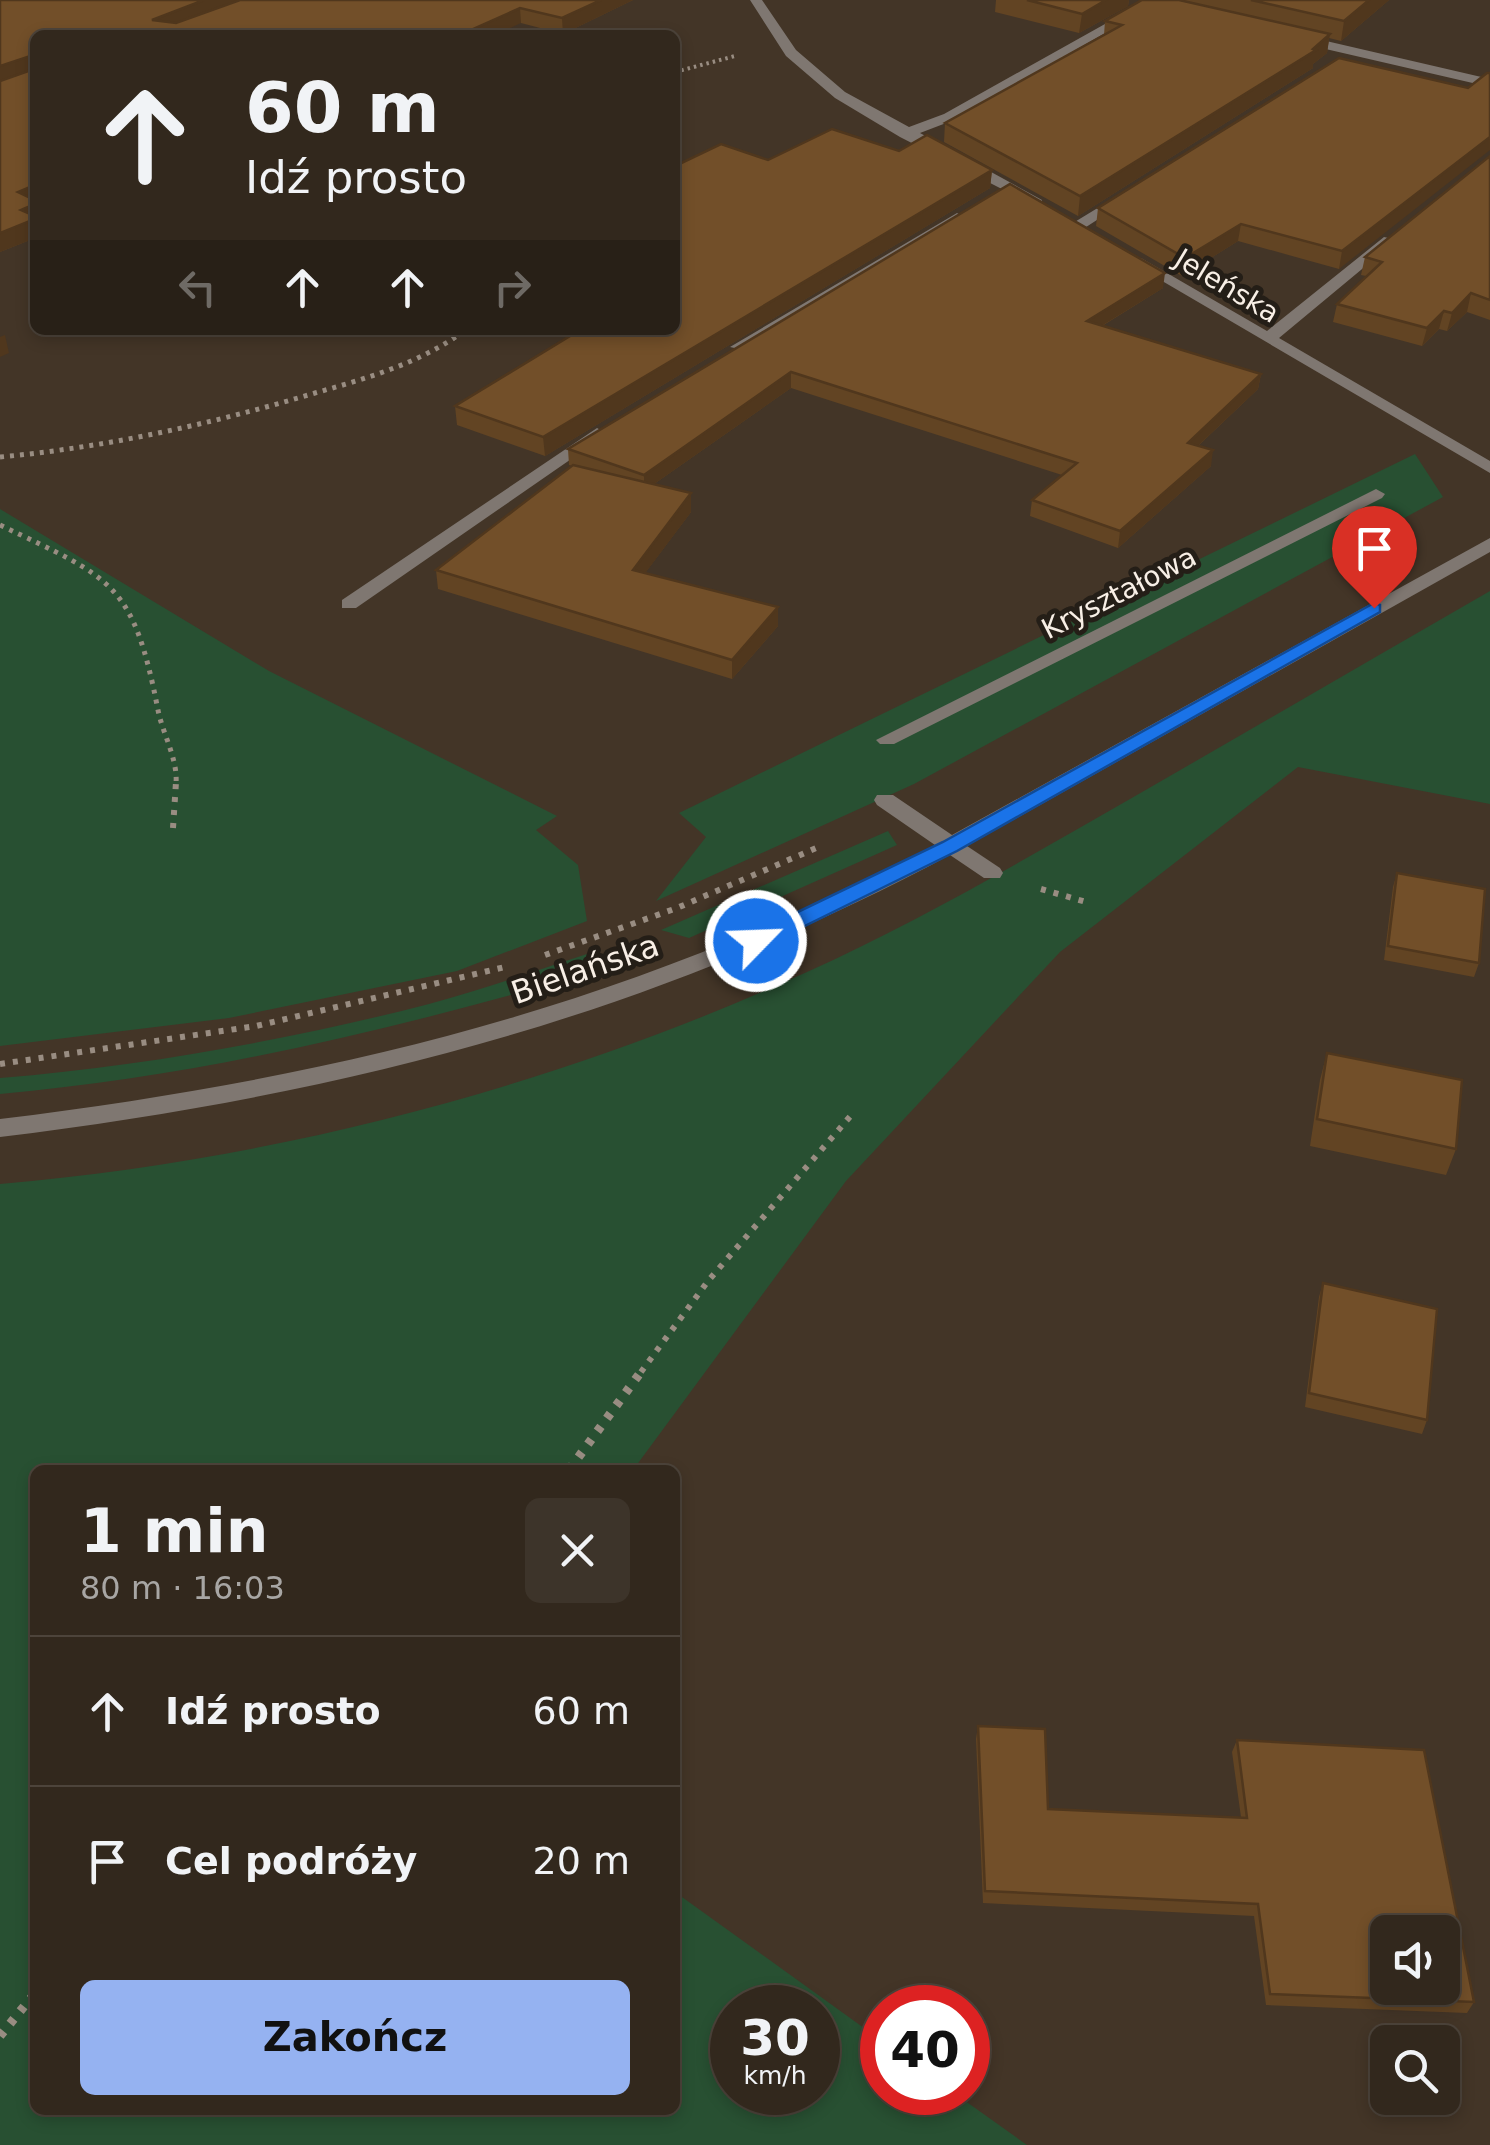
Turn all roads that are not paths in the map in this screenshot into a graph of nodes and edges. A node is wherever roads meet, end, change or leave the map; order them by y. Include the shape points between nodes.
1 (756, 0) edge
2 (1130, 0) edge
3 (1280, 35) edge
4 (1357, 52) junction
5 (1340, 62) edge
6 (1490, 83) edge
7 (906, 134) junction
8 (1144, 185) edge
9 (993, 196) junction
10 (1078, 226) junction
11 (1401, 230) edge
12 (1095, 236) edge
13 (1112, 247) edge
14 (1267, 339) junction
15 (727, 354) edge
16 (608, 426) edge
17 (1490, 468) edge
18 (1376, 494) dead end
19 (1490, 544) edge
20 (349, 604) dead end
21 (886, 740) dead end
22 (891, 804) road end
23 (950, 847) junction
24 (992, 874) dead end
25 (0, 1128) edge

1 - 7 street via 791,53 840,95
2 - 7 street via 1147,6 949,118
3 - 4 street
4 - 5 street
4 - 6 street
7 - 9 street
8 - 10 street
9 - 10 street
9 - 15 street
10 - 12 street
11 - 14 street
13 - 14 street, Jeleńska
14 - 17 street, Jeleńska
16 - 20 street
18 - 21 street, Kryształowa
19 - 23 street, Bielańska
22 - 23 street
23 - 24 street
23 - 25 street, Bielańska via 783,930 554,1017 247,1094

